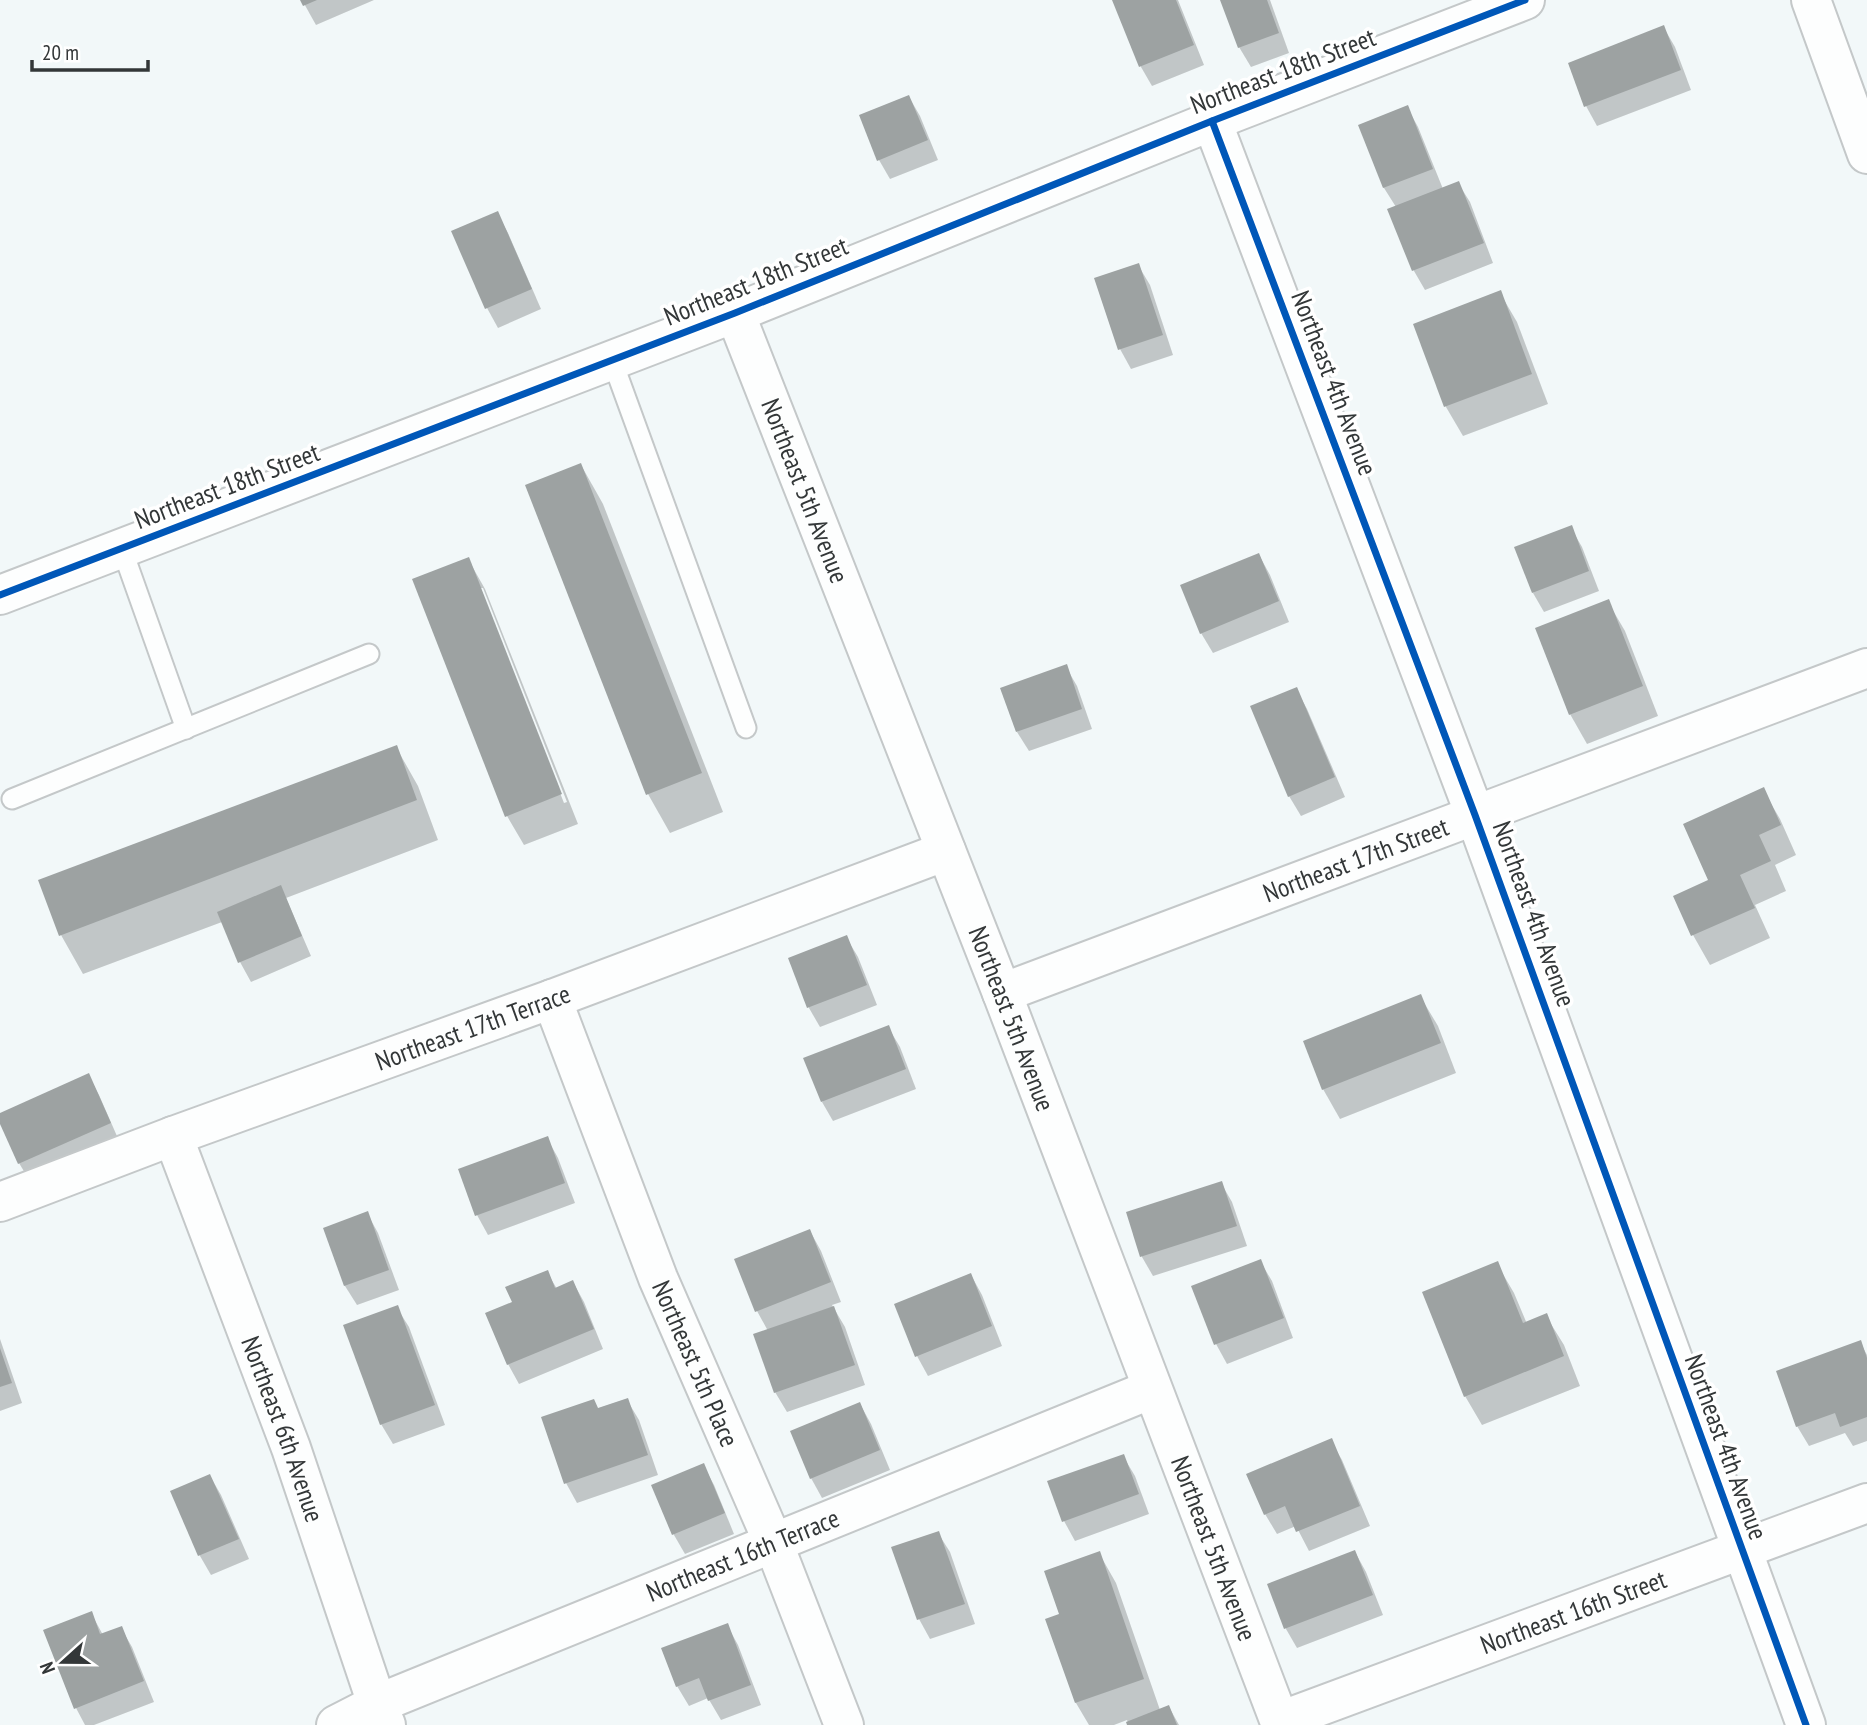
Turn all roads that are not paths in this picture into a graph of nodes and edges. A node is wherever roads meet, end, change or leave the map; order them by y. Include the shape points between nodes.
1 (1525, 0) edge
2 (1811, 0) edge
3 (1212, 121) junction
4 (1867, 154) edge
5 (735, 313) junction
6 (612, 360) junction
7 (122, 549) junction
8 (0, 595) edge
9 (369, 654) dead end
10 (1867, 668) edge
11 (746, 728) dead end
12 (186, 729) junction
13 (12, 799) dead end
14 (1475, 815) junction
15 (946, 851) junction
16 (1002, 993) junction
17 (552, 999) junction
18 (173, 1136) junction
19 (0, 1202) edge
20 (1153, 1389) junction
21 (1867, 1503) edge
22 (773, 1542) junction
23 (1741, 1550) junction
24 (382, 1715) edge
25 (1281, 1723) edge
26 (336, 1725) edge
27 (844, 1725) edge
28 (1806, 1725) edge

1 - 3 street, Northeast 18th Street
2 - 4 street
3 - 5 street, Northeast 18th Street
3 - 14 street, Northeast 4th Avenue
5 - 6 street, Northeast 18th Street
5 - 15 street, Northeast 5th Avenue
6 - 7 street, Northeast 18th Street
6 - 11 lane
7 - 8 street, Northeast 18th Street
7 - 12 lane
9 - 12 lane
10 - 14 street, Northeast 17th Street
12 - 13 lane
14 - 16 street, Northeast 17th Street
14 - 23 street, Northeast 4th Avenue
15 - 16 street, Northeast 5th Avenue
15 - 17 street, Northeast 17th Terrace
16 - 20 street, Northeast 5th Avenue
17 - 18 street, Northeast 17th Terrace
17 - 22 street, Northeast 5th Place via 658,1278
18 - 19 street, Northeast 17th Terrace
18 - 24 street, Northeast 6th Avenue via 291,1448
20 - 22 street, Northeast 16th Terrace
20 - 25 street, Northeast 5th Avenue
21 - 23 street, Northeast 16th Street
22 - 24 street, Northeast 16th Terrace
22 - 27 street, Northeast 5th Place
23 - 25 street, Northeast 16th Street
23 - 28 street, Northeast 4th Avenue
24 - 26 street, Northeast 16th Terrace

